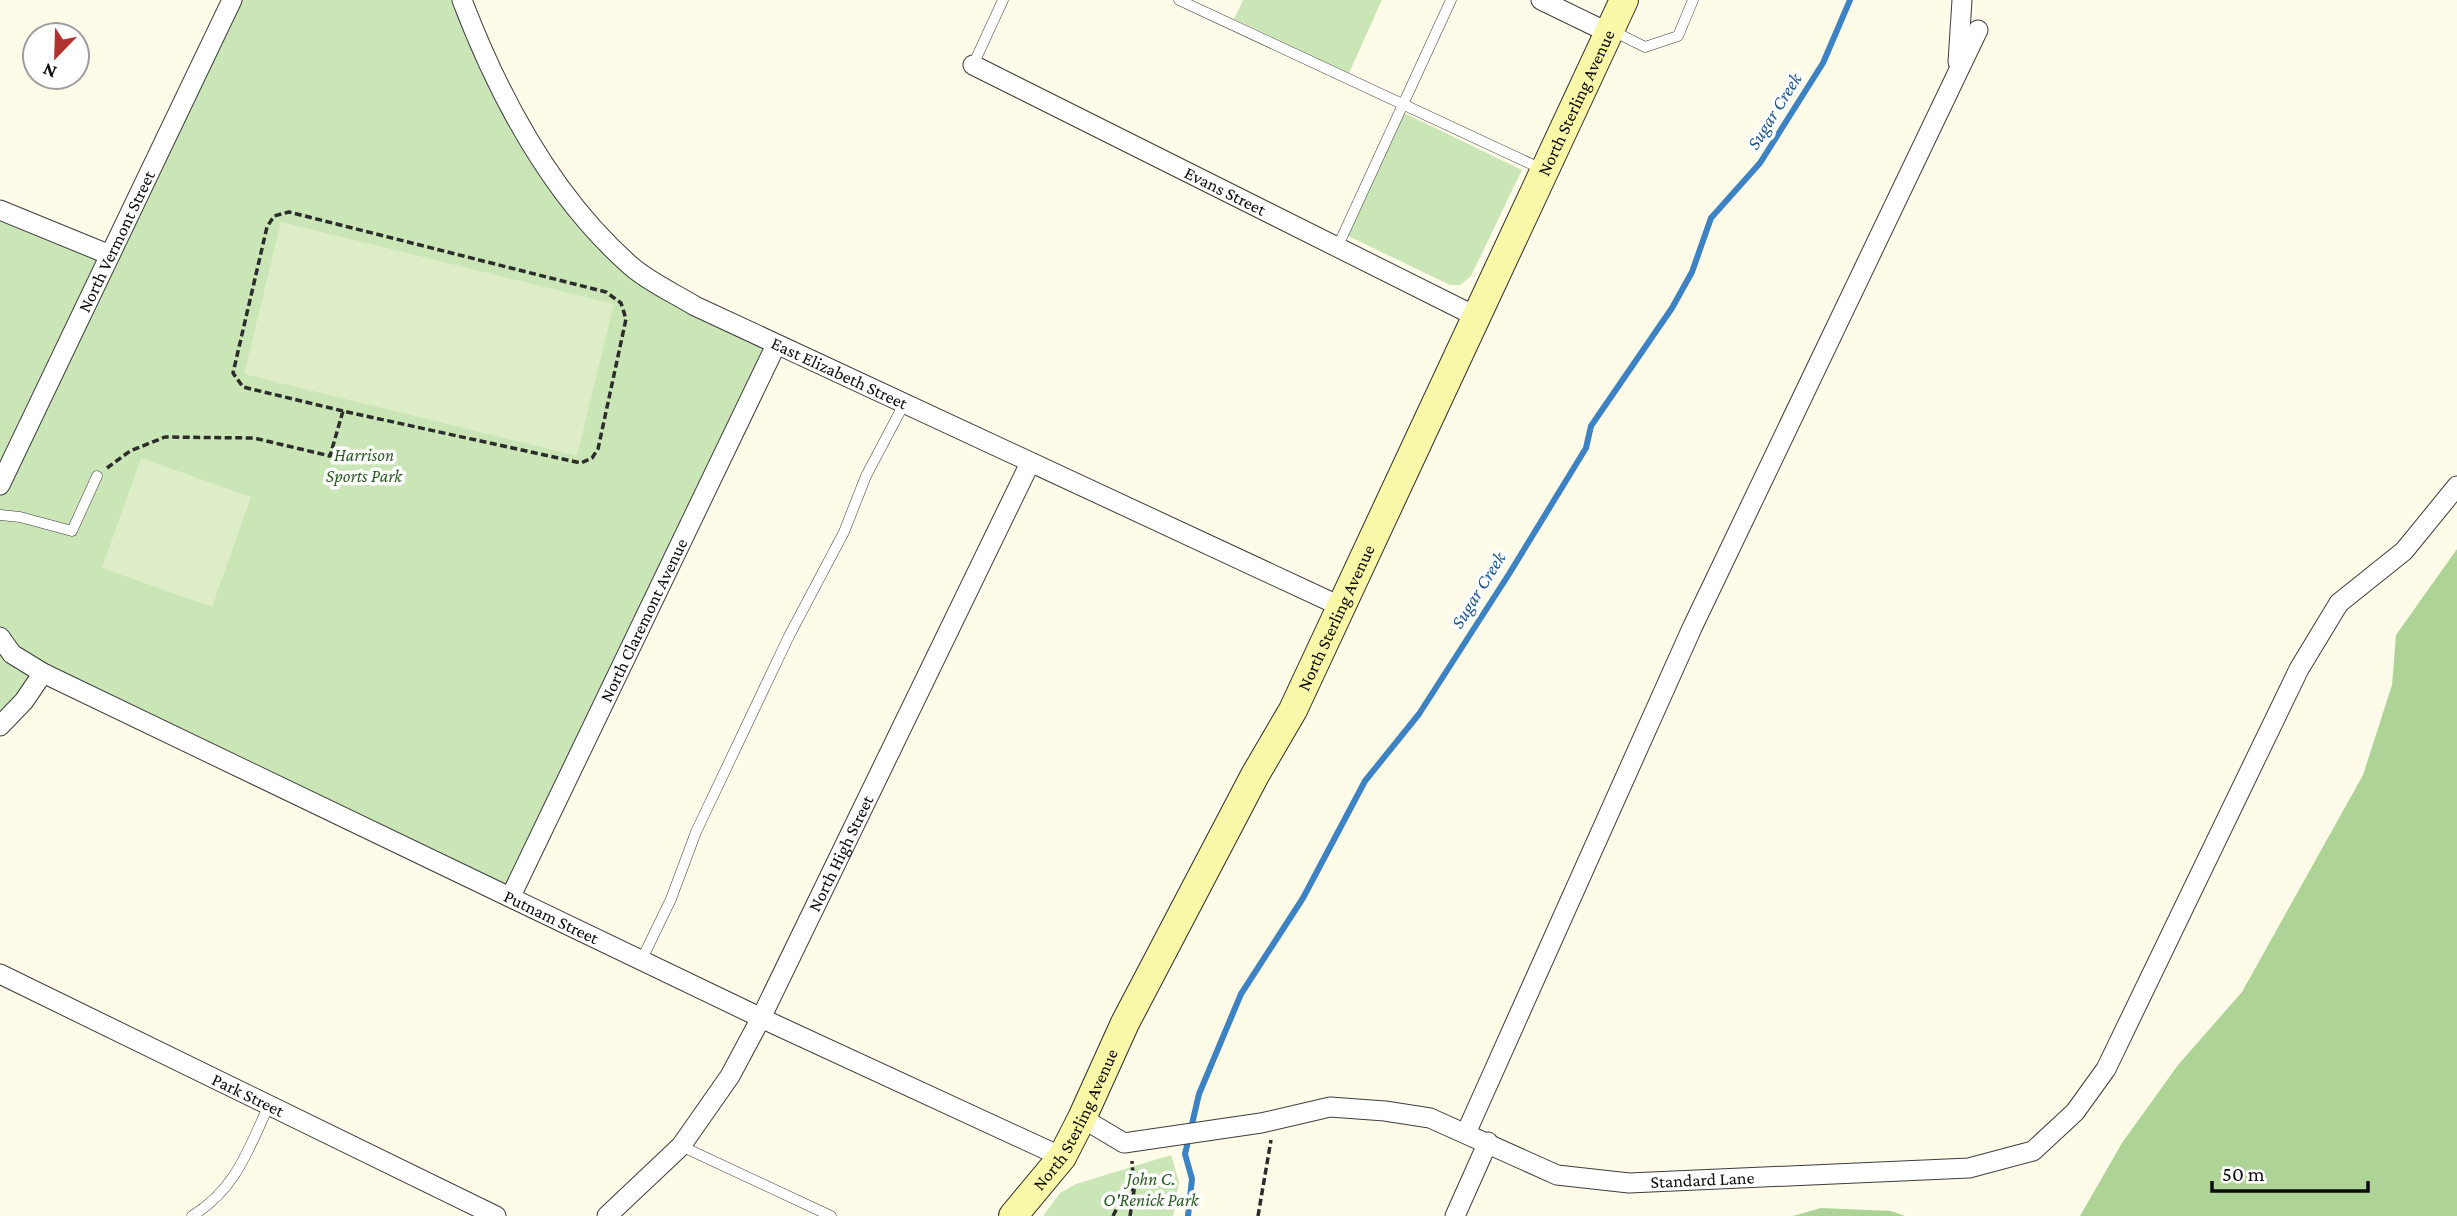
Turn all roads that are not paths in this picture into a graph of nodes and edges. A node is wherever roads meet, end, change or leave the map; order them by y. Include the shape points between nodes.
1 (232, 0) edge
2 (462, 0) edge
3 (1003, 0) edge
4 (1179, 0) edge
5 (1451, 0) edge
6 (1541, 0) edge
7 (1624, 0) edge
8 (1693, 0) edge
9 (1962, 0) edge
10 (1978, 30) dead end
11 (1610, 31) junction
12 (973, 65) joint
13 (1958, 72) junction
14 (1402, 105) junction
15 (1544, 170) junction
16 (0, 210) edge
17 (1336, 248) junction
18 (110, 254) junction
19 (1477, 317) junction
20 (776, 345) junction
21 (904, 404) junction
22 (1031, 463) junction
23 (97, 475) road end
24 (0, 485) edge
25 (2457, 486) edge
26 (0, 515) edge
27 (1342, 607) junction
28 (0, 637) edge
29 (6, 652) edge
30 (43, 673) junction
31 (0, 726) edge
32 (511, 896) junction
33 (642, 959) junction
34 (0, 974) edge
35 (761, 1018) junction
36 (269, 1104) junction
37 (1083, 1118) junction
38 (1466, 1133) junction
39 (1488, 1142) junction
40 (681, 1146) junction
41 (1062, 1157) junction
42 (192, 1216) edge
43 (496, 1216) edge
44 (607, 1216) edge
45 (831, 1216) edge
46 (1013, 1216) edge
47 (1455, 1216) edge

1 - 18 street, North Vermont Street
2 - 20 street, East Elizabeth Street via 501,89 555,182 588,225 633,268 695,306
3 - 12 lane
4 - 14 lane
5 - 14 lane
6 - 11 street
7 - 11 main road, North Sterling Avenue
8 - 11 lane via 1678,36 1645,47
9 - 13 street
10 - 13 street
11 - 15 main road, North Sterling Avenue
12 - 17 street, Evans Street
13 - 38 street via 1692,628
14 - 15 lane
14 - 17 lane
15 - 19 main road, North Sterling Avenue
16 - 18 street
17 - 19 street, Evans Street
18 - 24 street, North Vermont Street
19 - 27 main road, North Sterling Avenue
20 - 21 street, East Elizabeth Street
20 - 32 street, North Claremont Avenue
21 - 22 street, East Elizabeth Street
21 - 33 lane via 696,832
22 - 27 street, East Elizabeth Street
22 - 35 street, North High Street
23 - 26 lane via 72,531
25 - 39 street, Standard Lane via 2404,551 2339,603 2299,669 2106,1069 2075,1112 2033,1151 1969,1168 1629,1183 1557,1175
27 - 37 main road, North Sterling Avenue via 1293,710 1125,1023
28 - 29 street
29 - 30 street
30 - 31 street
30 - 32 street, Putnam Street
32 - 33 street, Putnam Street
33 - 35 street, Putnam Street
34 - 36 street, Park Street
35 - 40 street, North High Street via 730,1076
35 - 41 street, Putnam Street
36 - 42 lane via 226,1190
36 - 43 street, Park Street
37 - 38 street, Standard Lane via 1124,1143 1266,1130 1331,1107 1430,1118
37 - 41 main road, North Sterling Avenue
38 - 39 street, Standard Lane
39 - 47 street
40 - 44 street, North High Street
40 - 45 lane
41 - 46 main road, North Sterling Avenue

